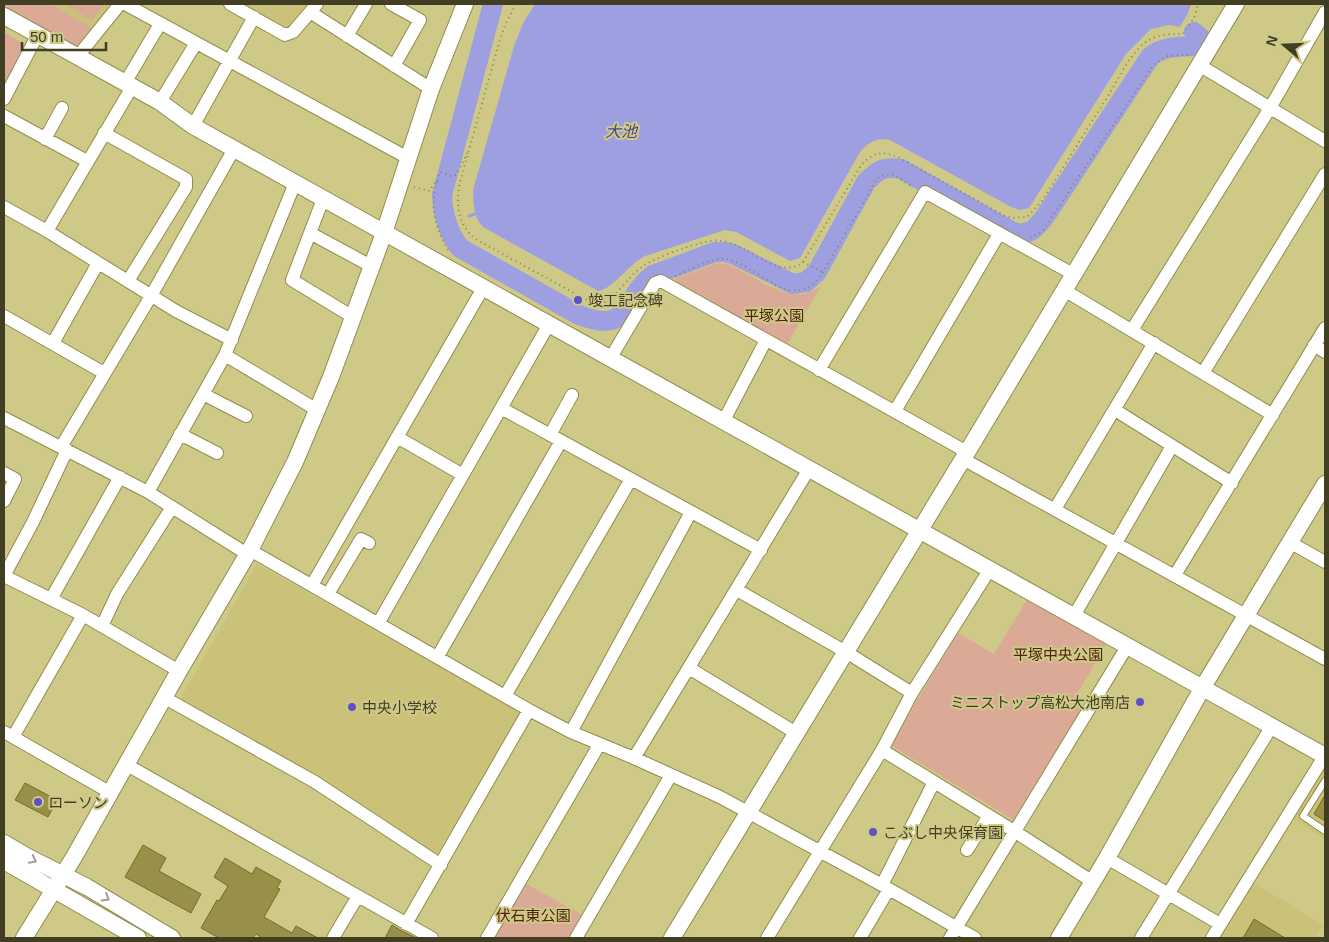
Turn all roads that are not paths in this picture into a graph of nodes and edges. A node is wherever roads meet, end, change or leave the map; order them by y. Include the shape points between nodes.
1 (120, 4) edge
2 (125, 4) edge
3 (230, 4) edge
4 (366, 4) edge
5 (391, 4) edge
6 (465, 4) edge
7 (1236, 4) edge
8 (313, 8) edge
9 (1325, 12) edge
10 (4, 16) edge
11 (254, 17) junction
12 (160, 24) junction
13 (38, 34) junction
14 (347, 36) junction
15 (196, 43) junction
16 (78, 56) junction
17 (229, 60) junction
18 (1202, 60) junction
19 (394, 66) junction
20 (128, 85) junction
21 (431, 89) junction
22 (4, 98) edge
23 (160, 102) junction
24 (62, 108) dead end
25 (1270, 108) junction
26 (4, 116) edge
27 (193, 126) junction
28 (104, 133) junction
29 (45, 139) junction
30 (1325, 141) edge
31 (234, 149) junction
32 (408, 158) junction
33 (87, 161) junction
34 (1325, 174) edge
35 (295, 183) junction
36 (323, 199) junction
37 (4, 207) edge
38 (47, 231) junction
39 (310, 233) junction
40 (384, 233) junction
41 (999, 234) junction
42 (98, 263) junction
43 (371, 266) junction
44 (1073, 274) junction
45 (128, 281) junction
46 (483, 288) junction
47 (1064, 290) junction
48 (151, 296) junction
49 (4, 316) edge
50 (353, 316) junction
51 (549, 324) junction
52 (1325, 328) edge
53 (1132, 330) junction
54 (232, 340) junction
55 (766, 340) junction
56 (53, 343) junction
57 (1154, 344) junction
58 (1320, 348) edge
59 (225, 355) junction
60 (610, 358) junction
61 (819, 370) junction
62 (104, 372) junction
63 (1203, 373) junction
64 (203, 394) junction
65 (572, 395) dead end
66 (502, 408) junction
67 (317, 410) junction
68 (1115, 410) junction
69 (895, 411) junction
70 (1272, 415) junction
71 (246, 416) dead end
72 (4, 418) edge
73 (724, 422) junction
74 (180, 434) junction
75 (397, 436) junction
76 (556, 438) junction
77 (1172, 446) junction
78 (64, 449) junction
79 (217, 454) dead end
80 (965, 455) junction
81 (808, 469) junction
82 (4, 473) edge
83 (463, 475) junction
84 (120, 477) junction
85 (631, 479) junction
86 (1232, 483) junction
87 (1325, 484) edge
88 (148, 492) junction
89 (4, 501) edge
90 (172, 507) junction
91 (1055, 509) junction
92 (691, 512) junction
93 (920, 530) junction
94 (1291, 542) junction
95 (369, 543) dead end
96 (1117, 543) junction
97 (761, 550) junction
98 (249, 552) junction
99 (1325, 562) edge
100 (990, 569) junction
101 (5, 571) edge
102 (1175, 576) junction
103 (312, 585) junction
104 (737, 590) junction
105 (328, 594) junction
106 (51, 599) junction
107 (83, 615) junction
108 (1246, 615) junction
109 (1074, 616) junction
110 (379, 622) junction
111 (102, 626) junction
112 (1128, 645) junction
113 (846, 652) junction
114 (438, 656) junction
115 (1325, 659) edge
116 (690, 668) junction
117 (179, 670) junction
118 (1203, 687) junction
119 (912, 693) junction
120 (505, 696) junction
121 (165, 698) junction
122 (529, 710) junction
123 (1272, 726) junction
124 (571, 732) junction
125 (796, 733) junction
126 (9, 734) edge
127 (599, 745) junction
128 (882, 750) junction
129 (1325, 755) edge
130 (634, 758) junction
131 (127, 765) junction
132 (671, 775) junction
133 (1325, 780) edge
134 (934, 782) junction
135 (111, 792) junction
136 (747, 812) junction
137 (989, 816) junction
138 (1014, 831) junction
139 (1325, 831) edge
140 (4, 843) edge
141 (967, 850) dead end
142 (819, 851) junction
143 (1108, 858) junction
144 (4, 861) edge
145 (441, 864) junction
146 (64, 874) junction
147 (1092, 882) junction
148 (885, 887) junction
149 (54, 890) junction
150 (1170, 894) junction
151 (358, 896) junction
152 (406, 924) junction
153 (1220, 924) junction
154 (953, 933) edge
155 (24, 938) edge
156 (138, 938) edge
157 (172, 938) edge
158 (333, 938) edge
159 (432, 938) edge
160 (487, 938) edge
161 (576, 938) edge
162 (672, 938) edge
163 (767, 938) edge
164 (860, 938) edge
165 (974, 938) edge
166 (1059, 938) edge
167 (1141, 938) edge
168 (1212, 938) edge

1 - 16 street
2 - 12 street
3 - 11 street
4 - 14 street
5 - 19 street via 420,20
6 - 21 street
7 - 18 street
8 - 11 street via 293,32 285,35
8 - 14 street
9 - 25 street
10 - 13 street
11 - 17 street
12 - 15 street
12 - 20 street
13 - 16 street
13 - 22 street
14 - 19 street
15 - 17 street
15 - 23 street
16 - 20 street
17 - 27 street
17 - 32 street
18 - 25 street
18 - 44 street
19 - 21 street
20 - 23 street
20 - 28 street
21 - 32 street
23 - 27 street
24 - 29 street
25 - 30 street
25 - 53 street
26 - 29 street
27 - 31 street
28 - 33 street
28 - 45 street via 186,179 186,186
29 - 33 street
31 - 35 street
31 - 48 street
32 - 40 street
33 - 38 street
34 - 63 street
35 - 36 street
35 - 54 street
36 - 39 street
36 - 40 street
37 - 38 street
38 - 42 street
39 - 43 street
39 - 50 street via 292,280
40 - 43 street
40 - 46 street
41 - 44 street
41 - 61 street via 925,192
41 - 69 street
42 - 45 street
42 - 56 street
43 - 50 street
44 - 47 street
45 - 48 street
46 - 51 street
46 - 75 street
47 - 53 street
47 - 80 street
48 - 54 street
48 - 62 street
49 - 56 street
50 - 67 street
51 - 60 street
51 - 66 street
52 - 58 street
53 - 57 street
54 - 59 street
55 - 60 street via 661,281 655,282
55 - 61 street
55 - 73 street
56 - 62 street
57 - 63 street
57 - 68 street
58 - 70 street
59 - 64 street
59 - 67 street
60 - 73 street
61 - 69 street
62 - 78 street
63 - 70 street
64 - 71 street
64 - 74 street
65 - 76 street
66 - 76 street
66 - 83 street
67 - 98 street via 296,462
68 - 77 street
68 - 91 street
69 - 80 street
70 - 86 street
72 - 78 street
73 - 81 street
74 - 79 street
74 - 88 street
75 - 83 street
75 - 103 street
76 - 85 street
76 - 114 street
77 - 86 street
77 - 96 street
78 - 84 street
78 - 101 street via 33,522
80 - 91 street
80 - 93 street
81 - 93 street
81 - 97 street
82 - 89 street via 15,479
83 - 110 street
84 - 88 street
84 - 106 street
85 - 92 street
85 - 120 street
86 - 102 street
87 - 94 street
88 - 90 street
90 - 98 street
90 - 111 street via 117,594
91 - 96 street
92 - 97 street
92 - 124 street
93 - 100 street
93 - 113 street
94 - 99 street
94 - 108 street
95 - 105 street via 361,539
96 - 102 street
96 - 109 street
97 - 104 street
98 - 103 street
98 - 117 street
100 - 109 street
100 - 119 street
101 - 106 street
102 - 108 street
103 - 105 street
104 - 113 street
104 - 116 street
105 - 110 street
106 - 107 street
107 - 111 street
107 - 126 street
108 - 115 street
108 - 118 street
109 - 112 street
110 - 114 street
111 - 117 street
112 - 118 street
112 - 138 street
113 - 119 street
113 - 125 street
114 - 120 street
116 - 125 street
116 - 130 street
117 - 121 street
118 - 123 street
118 - 143 street
119 - 128 street
120 - 122 street
121 - 131 street
121 - 145 street via 315,782
122 - 124 street
122 - 145 street
123 - 129 street
123 - 150 street
124 - 127 street
125 - 136 street
126 - 135 street
127 - 130 street
127 - 160 street
128 - 134 street
128 - 142 street
129 - 153 street
130 - 132 street
131 - 135 street
131 - 151 street
132 - 136 street
132 - 161 street
133 - 139 lane via 1303,816
134 - 137 street
134 - 148 street
135 - 146 street
136 - 142 street
136 - 162 street
137 - 138 street
137 - 141 street
138 - 147 street
138 - 154 street
140 -> 146 street
142 - 148 street
142 - 163 street
143 - 147 street
143 - 150 street
144 - 149 street
145 - 152 street
146 - 149 street
146 -> 157 street
147 - 166 street
148 - 154 street
148 - 164 street
149 - 155 street
149 - 156 street
150 - 153 street
150 - 167 street
151 - 152 street
151 - 158 street
152 - 159 street
153 - 168 street
154 - 165 street

